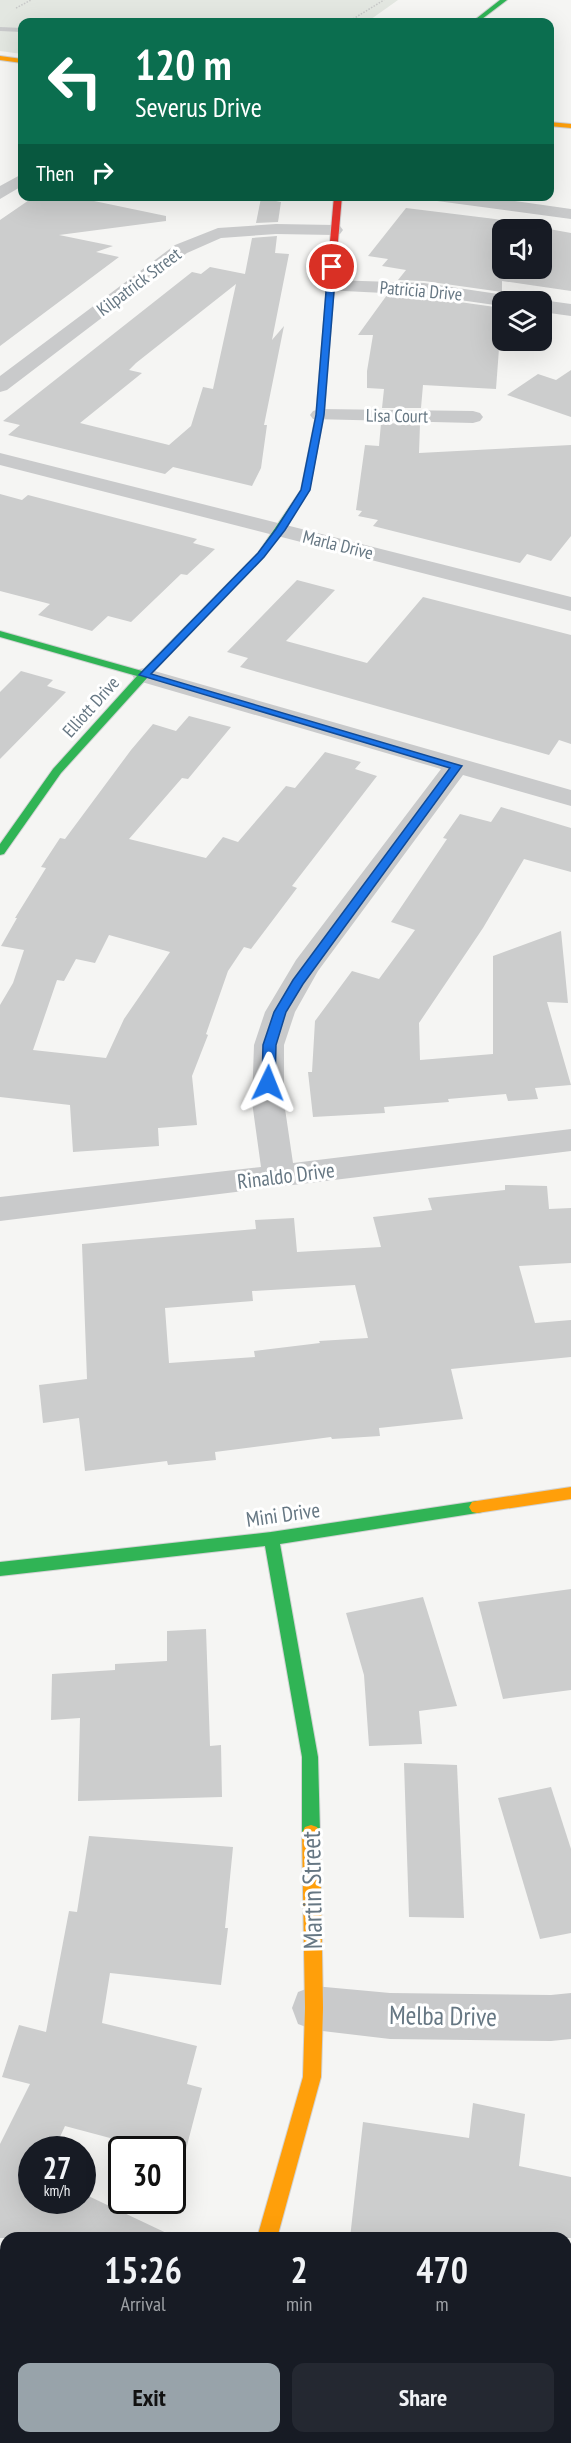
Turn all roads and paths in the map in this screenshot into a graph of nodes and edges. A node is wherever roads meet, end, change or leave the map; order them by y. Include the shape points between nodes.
1 (384, 0) edge
2 (504, 0) edge
3 (355, 18) edge
4 (480, 18) edge
5 (0, 29) edge
6 (18, 30) edge
7 (0, 58) edge
8 (18, 60) edge
9 (554, 124) edge
10 (571, 126) edge
11 (18, 183) edge
12 (0, 194) edge
13 (337, 201) edge
14 (474, 201) edge
15 (571, 214) edge
16 (333, 230) junction
17 (331, 286) junction
18 (492, 299) edge
19 (552, 307) edge
20 (571, 310) edge
21 (0, 386) edge
22 (320, 415) junction
23 (473, 417) dead end
24 (0, 459) edge
25 (280, 530) junction
26 (571, 604) edge
27 (0, 634) edge
28 (144, 675) junction
29 (456, 766) junction
30 (571, 798) edge
31 (3, 842) edge
32 (571, 1140) edge
33 (279, 1177) junction
34 (0, 1209) edge
35 (571, 1493) edge
36 (271, 1539) junction
37 (0, 1569) edge
38 (315, 2008) junction
39 (571, 2016) edge
40 (269, 2232) edge

1 - 3 path
2 - 4 street
5 - 6 lane
7 - 8 street
9 - 10 street
11 - 12 street
13 - 16 street, Elliott Drive
14 - 15 street
16 - 17 street, Elliott Drive
16 - 21 street, Kilpatrick Street via 218,233 181,249
17 - 18 street, Patricia Drive via 424,289
17 - 22 street, Elliott Drive
19 - 20 street
22 - 23 street, Lisa Court
22 - 25 street, Elliott Drive via 305,490
24 - 25 street, Marla Drive
25 - 26 street, Marla Drive
25 - 28 street, Elliott Drive via 261,555
27 - 28 street
28 - 29 street
28 - 31 street, Elliott Drive via 57,771
29 - 30 street
29 - 33 street via 306,968 280,1012 269,1045 268,1102
32 - 33 street, Rinaldo Drive
33 - 34 street, Rinaldo Drive
35 - 36 street, Mini Drive
36 - 37 street, Mini Drive
36 - 38 street, Martin Street via 310,1757
38 - 39 street, Melba Drive via 390,2016
38 - 40 street, Martin Street via 312,2077

